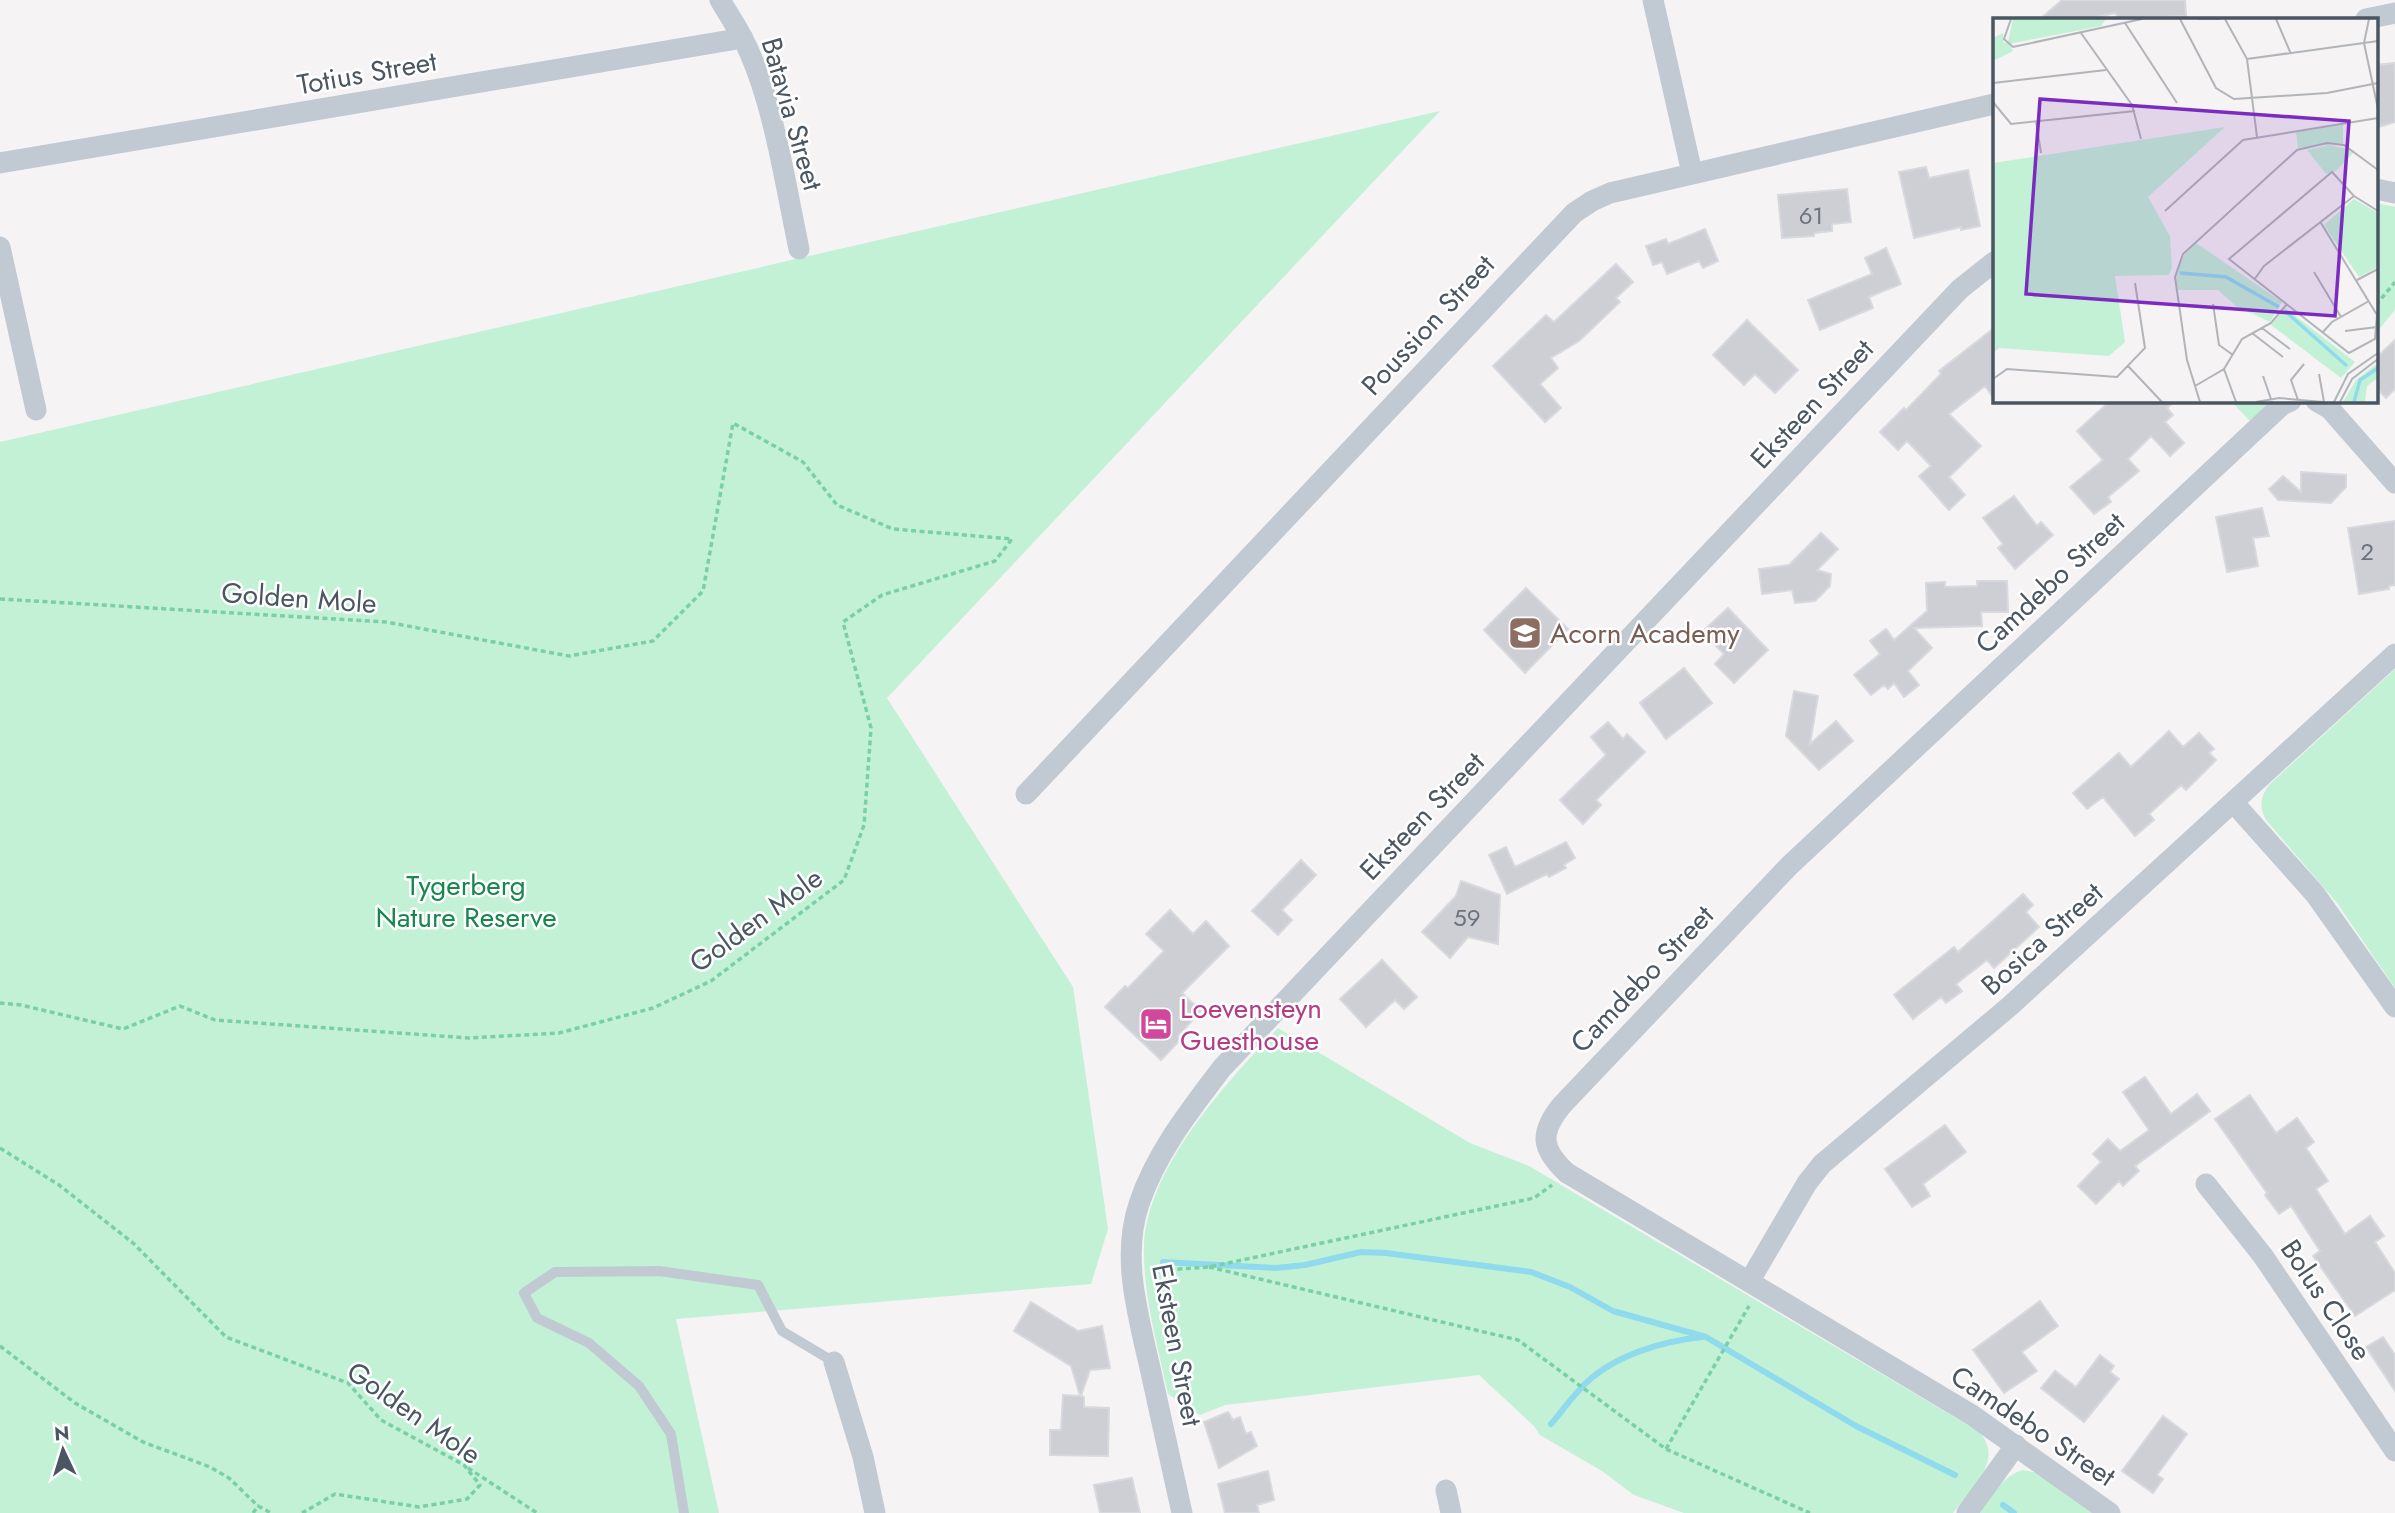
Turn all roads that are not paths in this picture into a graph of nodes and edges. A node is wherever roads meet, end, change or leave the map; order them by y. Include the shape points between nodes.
1 (720, 0) edge
2 (1653, 0) edge
3 (2395, 13) edge
4 (2371, 18) edge
5 (743, 38) junction
6 (1993, 104) edge
7 (0, 163) edge
8 (1692, 173) junction
9 (0, 247) edge
10 (799, 249) dead end
11 (1993, 263) edge
12 (2289, 402) edge
13 (2318, 402) edge
14 (36, 410) dead end
15 (2395, 482) edge
16 (2395, 654) edge
17 (1026, 793) dead end
18 (2233, 802) junction
19 (2395, 1007) edge
20 (2206, 1184) dead end
21 (1754, 1285) junction
22 (834, 1362) joint
23 (2015, 1445) junction
24 (2395, 1451) edge
25 (1446, 1490) dead end
26 (684, 1513) edge
27 (875, 1513) edge
28 (1182, 1513) edge
29 (1451, 1513) edge
30 (1966, 1513) edge
31 (2110, 1513) edge

1 - 5 street, Batavia Street
2 - 8 street
3 - 4 street
5 - 7 street, Totius Street
5 - 10 street, Batavia Street via 769,114
6 - 8 street, Poussion Street
8 - 17 street, Poussion Street via 1610,193 1574,213
9 - 14 street
11 - 28 street, Eksteen Street via 1960,289 1222,1068 1186,1115 1153,1170 1138,1206 1131,1242 1135,1297
12 - 21 street, Camdebo Street via 1789,866 1549,1121 1547,1149 1567,1173
13 - 15 street via 2330,408
16 - 18 street, Bosica Street
18 - 19 street via 2315,894
18 - 21 street, Bosica Street via 2010,1006 1822,1164 1807,1183
20 - 24 street, Bolus Close via 2263,1256
21 - 23 street, Camdebo Street
22 - 26 lane via 782,1331 758,1285 659,1271 555,1272 524,1293 537,1318 589,1343 639,1386 671,1434
22 - 27 street
23 - 30 street
23 - 31 street, Camdebo Street
25 - 29 street

